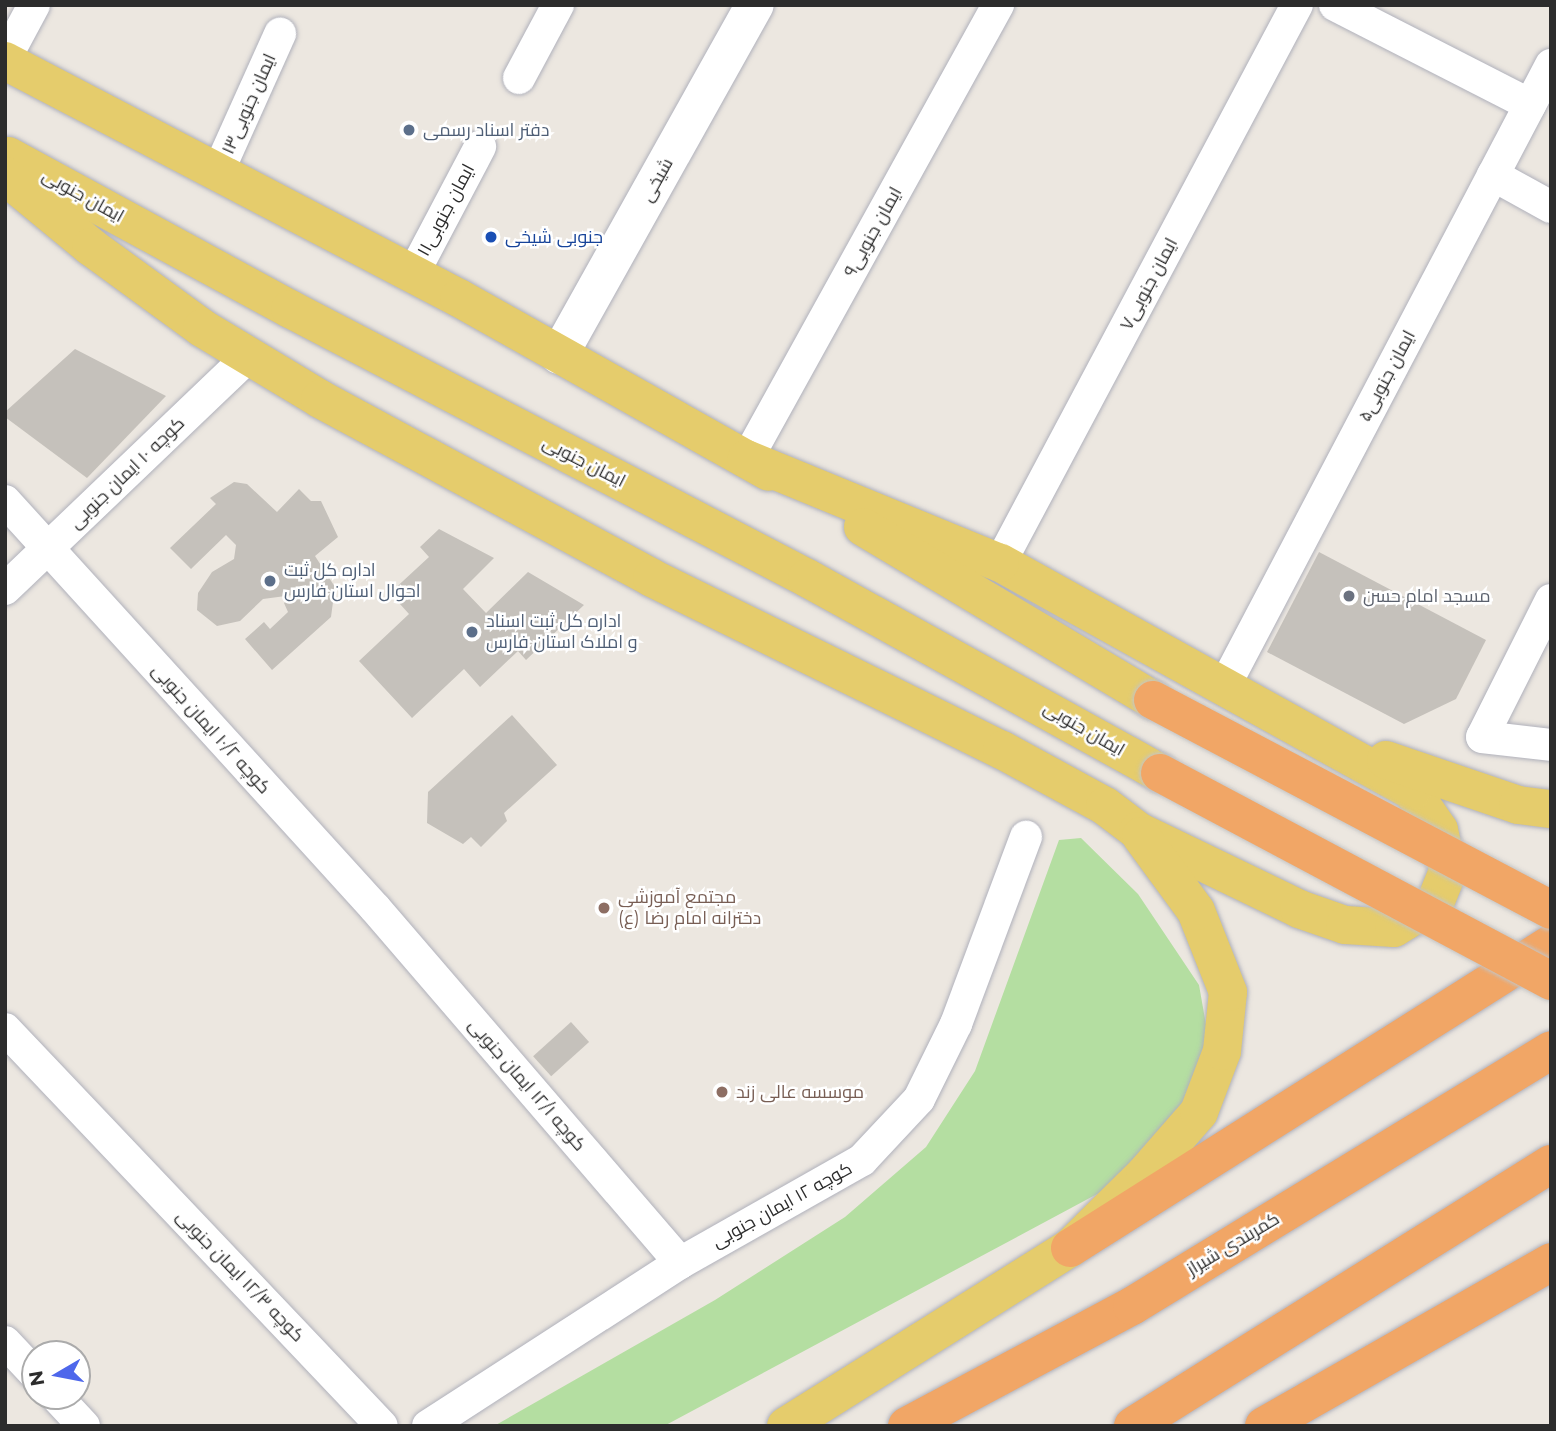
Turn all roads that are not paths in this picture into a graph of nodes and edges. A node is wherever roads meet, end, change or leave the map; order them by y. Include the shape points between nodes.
1 (34, 5) edge
2 (558, 5) edge
3 (755, 5) edge
4 (998, 5) edge
5 (1297, 5) edge
6 (1335, 5) edge
7 (281, 34) dead end
8 (5, 60) edge
9 (1551, 65) edge
10 (519, 78) dead end
11 (1530, 104) junction
12 (480, 147) dead end
13 (5, 154) edge
14 (217, 174) junction
15 (1493, 175) junction
16 (5, 176) edge
17 (1551, 207) edge
18 (413, 274) junction
19 (559, 355) junction
20 (249, 356) junction
21 (747, 459) junction
22 (5, 501) edge
23 (47, 550) junction
24 (1000, 563) junction
25 (5, 589) edge
26 (1551, 600) edge
27 (1224, 687) junction
28 (1153, 700) joint
29 (1318, 737) junction
30 (1551, 745) edge
31 (1160, 773) joint
32 (1551, 809) edge
33 (1138, 831) junction
34 (1026, 837) dead end
35 (375, 908) joint
36 (1551, 910) edge
37 (1551, 944) edge
38 (1551, 981) edge
39 (5, 1030) edge
40 (1551, 1050) edge
41 (1551, 1164) edge
42 (1070, 1248) junction
43 (680, 1262) junction
44 (1551, 1262) edge
45 (5, 1342) edge
46 (21, 1359) edge
47 (69, 1410) edge
48 (84, 1426) edge
49 (382, 1426) edge
50 (428, 1426) edge
51 (786, 1426) edge
52 (907, 1426) edge
53 (1133, 1426) edge
54 (1264, 1426) edge

1 - 8 street
2 - 10 street
3 - 19 street, شیخی
4 - 21 street, ایمان جنوبی۹
5 - 24 street, ایمان جنوبی۷
6 - 11 street
7 - 14 street, ایمان جنوبی۱۳
8 - 14 main road
9 - 11 street, ایمان جنوبی۵
11 - 15 street, ایمان جنوبی۵
12 - 18 street, ایمان جنوبی۱۱
13 - 31 main road, ایمان جنوبی via 290,309 807,578
14 - 18 main road
15 - 17 street
15 - 27 street, ایمان جنوبی۵
16 - 20 main road via 91,247
18 - 19 main road
19 - 21 main road
20 - 23 street, کوچه ۱۰ ایمان جنوبی
20 - 33 main road via 652,578 1002,750 1105,806
21 - 24 main road
21 - 28 main road
22 - 23 street, کوچه ۱۰/۲ ایمان جنوبی
23 - 25 street, کوچه ۱۰ ایمان جنوبی
23 - 35 street, کوچه ۱۰/۲ ایمان جنوبی
24 - 27 main road
26 - 30 street via 1482,737
27 - 29 main road
28 - 36 highway, bridge
29 - 32 main road via 1518,805
29 - 33 main road via 1412,791 1439,830 1448,871 1435,903 1394,928 1345,925 1299,909
31 - 38 highway, bridge
33 - 42 main road via 1196,911 1228,992 1222,1051 1199,1112
34 - 43 street, کوچه ۱۲ ایمان جنوبی via 956,1024 919,1099 862,1160
35 - 43 street, کوچه ۱۲/۱ ایمان جنوبی
37 - 42 highway
39 - 49 street, کوچه ۱۲/۳ ایمان جنوبی
40 - 52 highway, کمربندی شیراز via 1132,1306
41 - 53 highway
42 - 51 main road
43 - 50 street, کوچه ۱۲ ایمان جنوبی
44 - 54 highway
45 - 46 street
47 - 48 street

